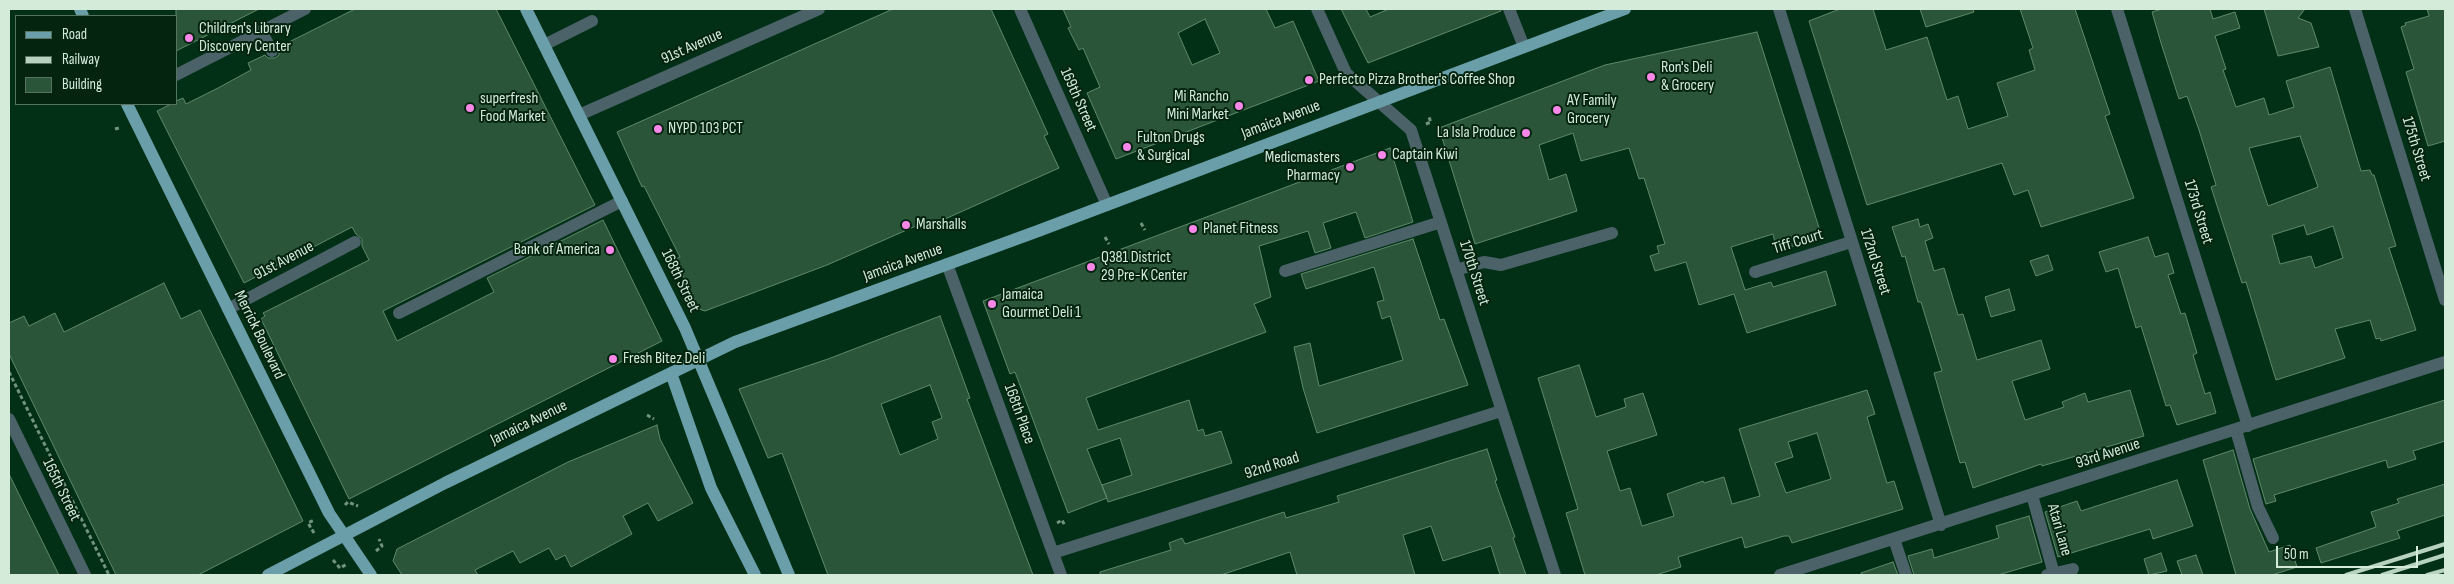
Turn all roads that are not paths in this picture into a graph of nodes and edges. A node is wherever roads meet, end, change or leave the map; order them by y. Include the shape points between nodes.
1 (305, 9) edge
2 (526, 9) edge
3 (819, 9) edge
4 (1020, 9) edge
5 (1317, 9) edge
6 (1509, 9) edge
7 (1626, 9) edge
8 (1779, 9) edge
9 (2117, 9) edge
10 (2355, 9) edge
11 (1610, 11) edge
12 (592, 21) dead end
13 (262, 31) junction
14 (544, 45) junction
15 (1524, 47) junction
16 (272, 50) dead end
17 (178, 74) edge
18 (1378, 101) junction
19 (127, 105) edge
20 (579, 115) junction
21 (622, 201) junction
22 (1107, 205) junction
23 (1440, 222) junction
24 (1612, 233) dead end
25 (355, 242) dead end
26 (1851, 242) junction
27 (947, 264) junction
28 (1456, 270) junction
29 (1285, 271) dead end
30 (1755, 272) dead end
31 (2445, 300) edge
32 (228, 309) junction
33 (398, 313) dead end
34 (699, 360) junction
35 (2445, 362) edge
36 (671, 373) junction
37 (1501, 411) junction
38 (9, 419) edge
39 (2248, 426) junction
40 (2236, 430) junction
41 (2032, 495) junction
42 (1941, 525) junction
43 (344, 536) junction
44 (2273, 538) dead end
45 (1894, 539) junction
46 (1053, 553) junction
47 (2073, 568) dead end
48 (2051, 574) edge
49 (85, 575) edge
50 (268, 575) edge
51 (371, 575) edge
52 (755, 575) edge
53 (789, 575) edge
54 (1061, 575) edge
55 (1555, 575) edge
56 (1782, 575) edge
57 (1906, 575) edge

1 - 13 street
2 - 14 main road, 168th Street
3 - 20 street, 91st Avenue
4 - 22 street, 169th Street
5 - 18 street, 170th Street via 1346,73
6 - 15 street
7 - 11 main road, Jamaica Avenue
8 - 26 street, 172nd Street
9 - 39 street, 173rd Street
10 - 31 street, 175th Street
11 - 15 main road, Jamaica Avenue
12 - 14 street
13 - 16 street
13 - 17 street
14 - 20 main road, 168th Street
15 - 18 main road, Jamaica Avenue
18 - 22 main road, Jamaica Avenue
18 - 23 street, 170th Street via 1411,130
19 - 32 main road, Merrick Boulevard
20 - 21 main road, 168th Street
21 - 33 street
21 - 34 main road, 168th Street
22 - 27 main road, Jamaica Avenue
23 - 28 street, 170th Street
23 - 29 street
24 - 28 street via 1501,265 1484,262
25 - 32 street, 91st Avenue
26 - 30 street, Tiff Court
26 - 42 street, 172nd Street
27 - 34 main road, Jamaica Avenue via 735,342
27 - 46 street, 168th Place
28 - 37 street, 170th Street
32 - 43 main road, Merrick Boulevard
34 - 36 main road, Jamaica Avenue
34 - 53 main road, 168th Street
35 - 39 street, 93rd Avenue
36 - 43 main road, Jamaica Avenue via 444,483
36 - 52 main road via 711,488
37 - 46 street, 92nd Road
37 - 55 street, 170th Street
38 - 49 street, 165th Street
39 - 40 street, 93rd Avenue
40 - 41 street, 93rd Avenue
40 - 44 street via 2258,507
41 - 42 street, 93rd Avenue
41 - 48 street, Atari Lane
42 - 45 street, 93rd Avenue
43 - 50 main road, Jamaica Avenue
43 - 51 main road, Merrick Boulevard
45 - 56 street, 93rd Avenue
45 - 57 street
46 - 54 street, 168th Place
47 - 48 street, Atari Lane

